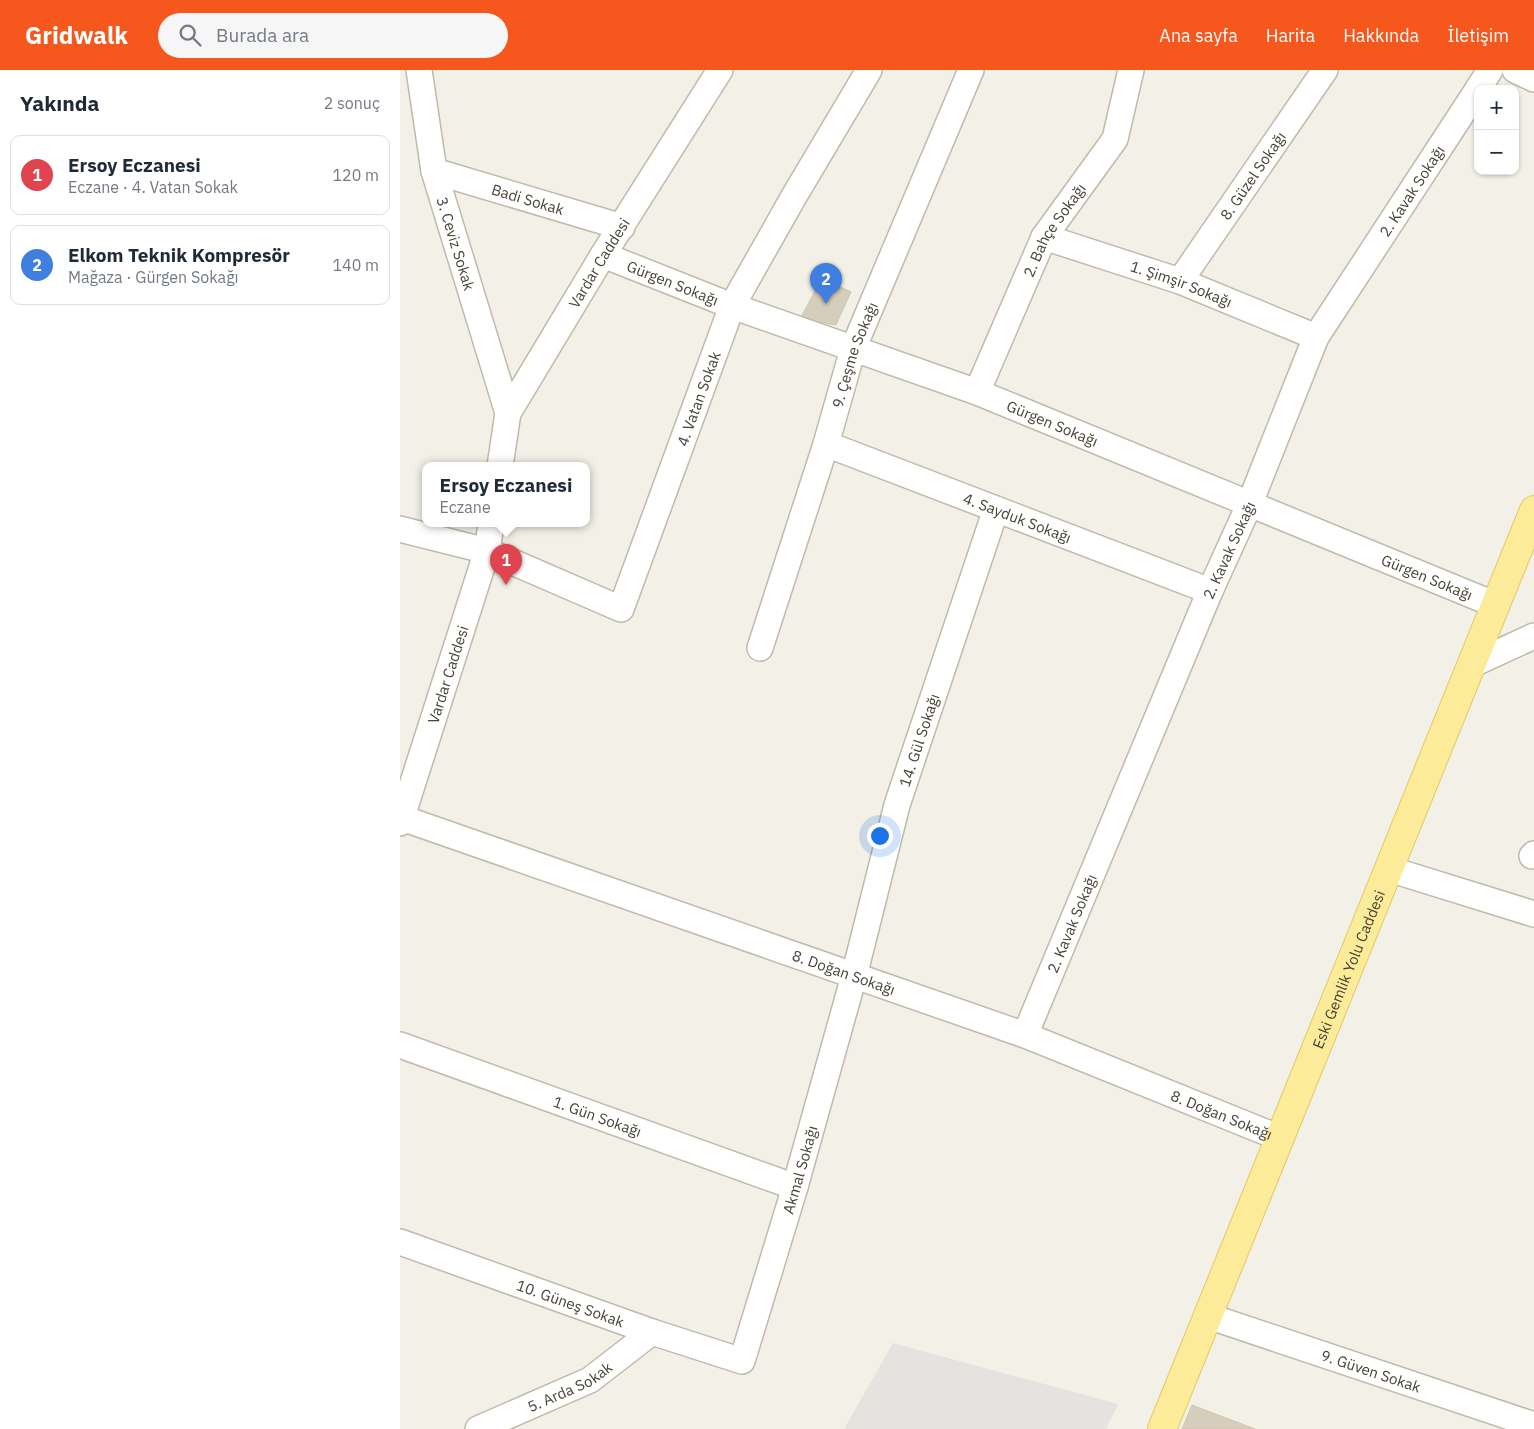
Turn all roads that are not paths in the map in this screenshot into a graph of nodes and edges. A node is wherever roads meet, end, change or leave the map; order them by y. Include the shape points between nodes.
1 (419, 70) edge
2 (720, 70) edge
3 (869, 70) edge
4 (971, 70) edge
5 (1131, 70) edge
6 (1325, 70) edge
7 (1490, 70) edge
8 (1515, 70) edge
9 (1534, 79) edge
10 (1481, 85) edge
11 (1474, 95) edge
12 (434, 171) junction
13 (622, 227) junction
14 (1044, 237) junction
15 (604, 255) junction
16 (1180, 281) junction
17 (732, 306) junction
18 (1316, 337) junction
19 (854, 349) junction
20 (977, 392) junction
21 (508, 413) junction
22 (826, 444) junction
23 (501, 462) edge
24 (1250, 503) junction
25 (996, 509) junction
26 (1534, 510) edge
27 (491, 527) edge
28 (400, 529) edge
29 (487, 551) junction
30 (1210, 591) junction
31 (1496, 605) junction
32 (1534, 636) edge
33 (760, 648) dead end
34 (1471, 665) junction
35 (401, 821) edge
36 (1389, 869) junction
37 (1534, 914) edge
38 (854, 976) junction
39 (1025, 1035) junction
40 (400, 1045) edge
41 (1280, 1138) junction
42 (795, 1187) junction
43 (400, 1242) edge
44 (1208, 1316) junction
45 (652, 1332) junction
46 (742, 1361) joint
47 (1534, 1425) edge
48 (478, 1429) edge
49 (1162, 1429) edge

1 - 12 street, 3. Ceviz Sokak
2 - 13 street, Vardar Caddesi
3 - 17 street, 4. Vatan Sokak
4 - 19 street, 9. Çeşme Sokağı
5 - 14 street, 2. Bahçe Sokağı via 1115,139
6 - 16 street, 8. Güzel Sokağı
7 - 10 street, 2. Kavak Sokağı
8 - 9 street
11 - 18 street, 2. Kavak Sokağı
12 - 13 street, Badi Sokak
12 - 21 street, 3. Ceviz Sokak
13 - 15 street, Vardar Caddesi
14 - 16 street, 1. Şimşir Sokağı
14 - 20 street, 2. Bahçe Sokağı
15 - 17 street, Gürgen Sokağı
15 - 21 street, Vardar Caddesi
16 - 18 street, 1. Şimşir Sokağı
17 - 19 street, Gürgen Sokağı
17 - 29 street, 4. Vatan Sokak via 621,609
18 - 24 street, 2. Kavak Sokağı
19 - 20 street, Gürgen Sokağı
19 - 22 street, 9. Çeşme Sokağı
20 - 24 street, Gürgen Sokağı
21 - 23 street, Vardar Caddesi
22 - 25 street, 4. Sayduk Sokağı
22 - 33 street, 9. Çeşme Sokağı
24 - 30 street, 2. Kavak Sokağı
24 - 31 street, Gürgen Sokağı
25 - 30 street, 4. Sayduk Sokağı
25 - 38 street, 14. Gül Sokağı via 897,805
26 - 31 main road, Eski Gemlik Yolu Caddesi
27 - 29 street, Vardar Caddesi
28 - 29 street
29 - 35 street, Vardar Caddesi
30 - 39 street, 2. Kavak Sokağı
31 - 34 main road, Eski Gemlik Yolu Caddesi
32 - 34 street
34 - 36 main road, Eski Gemlik Yolu Caddesi
35 - 38 street, 8. Doğan Sokağı
36 - 37 street
36 - 41 main road, Eski Gemlik Yolu Caddesi
38 - 39 street, 8. Doğan Sokağı
38 - 42 street, Akmal Sokağı
39 - 41 street, 8. Doğan Sokağı
40 - 42 street, 1. Gün Sokağı
41 - 44 main road, Eski Gemlik Yolu Caddesi
42 - 46 street, Akmal Sokağı
43 - 45 street, 10. Güneş Sokak
44 - 47 street, 9. Güven Sokak
44 - 49 main road, Eski Gemlik Yolu Caddesi
45 - 46 street, 10. Güneş Sokak
45 - 48 street, 5. Arda Sokak via 590,1380

